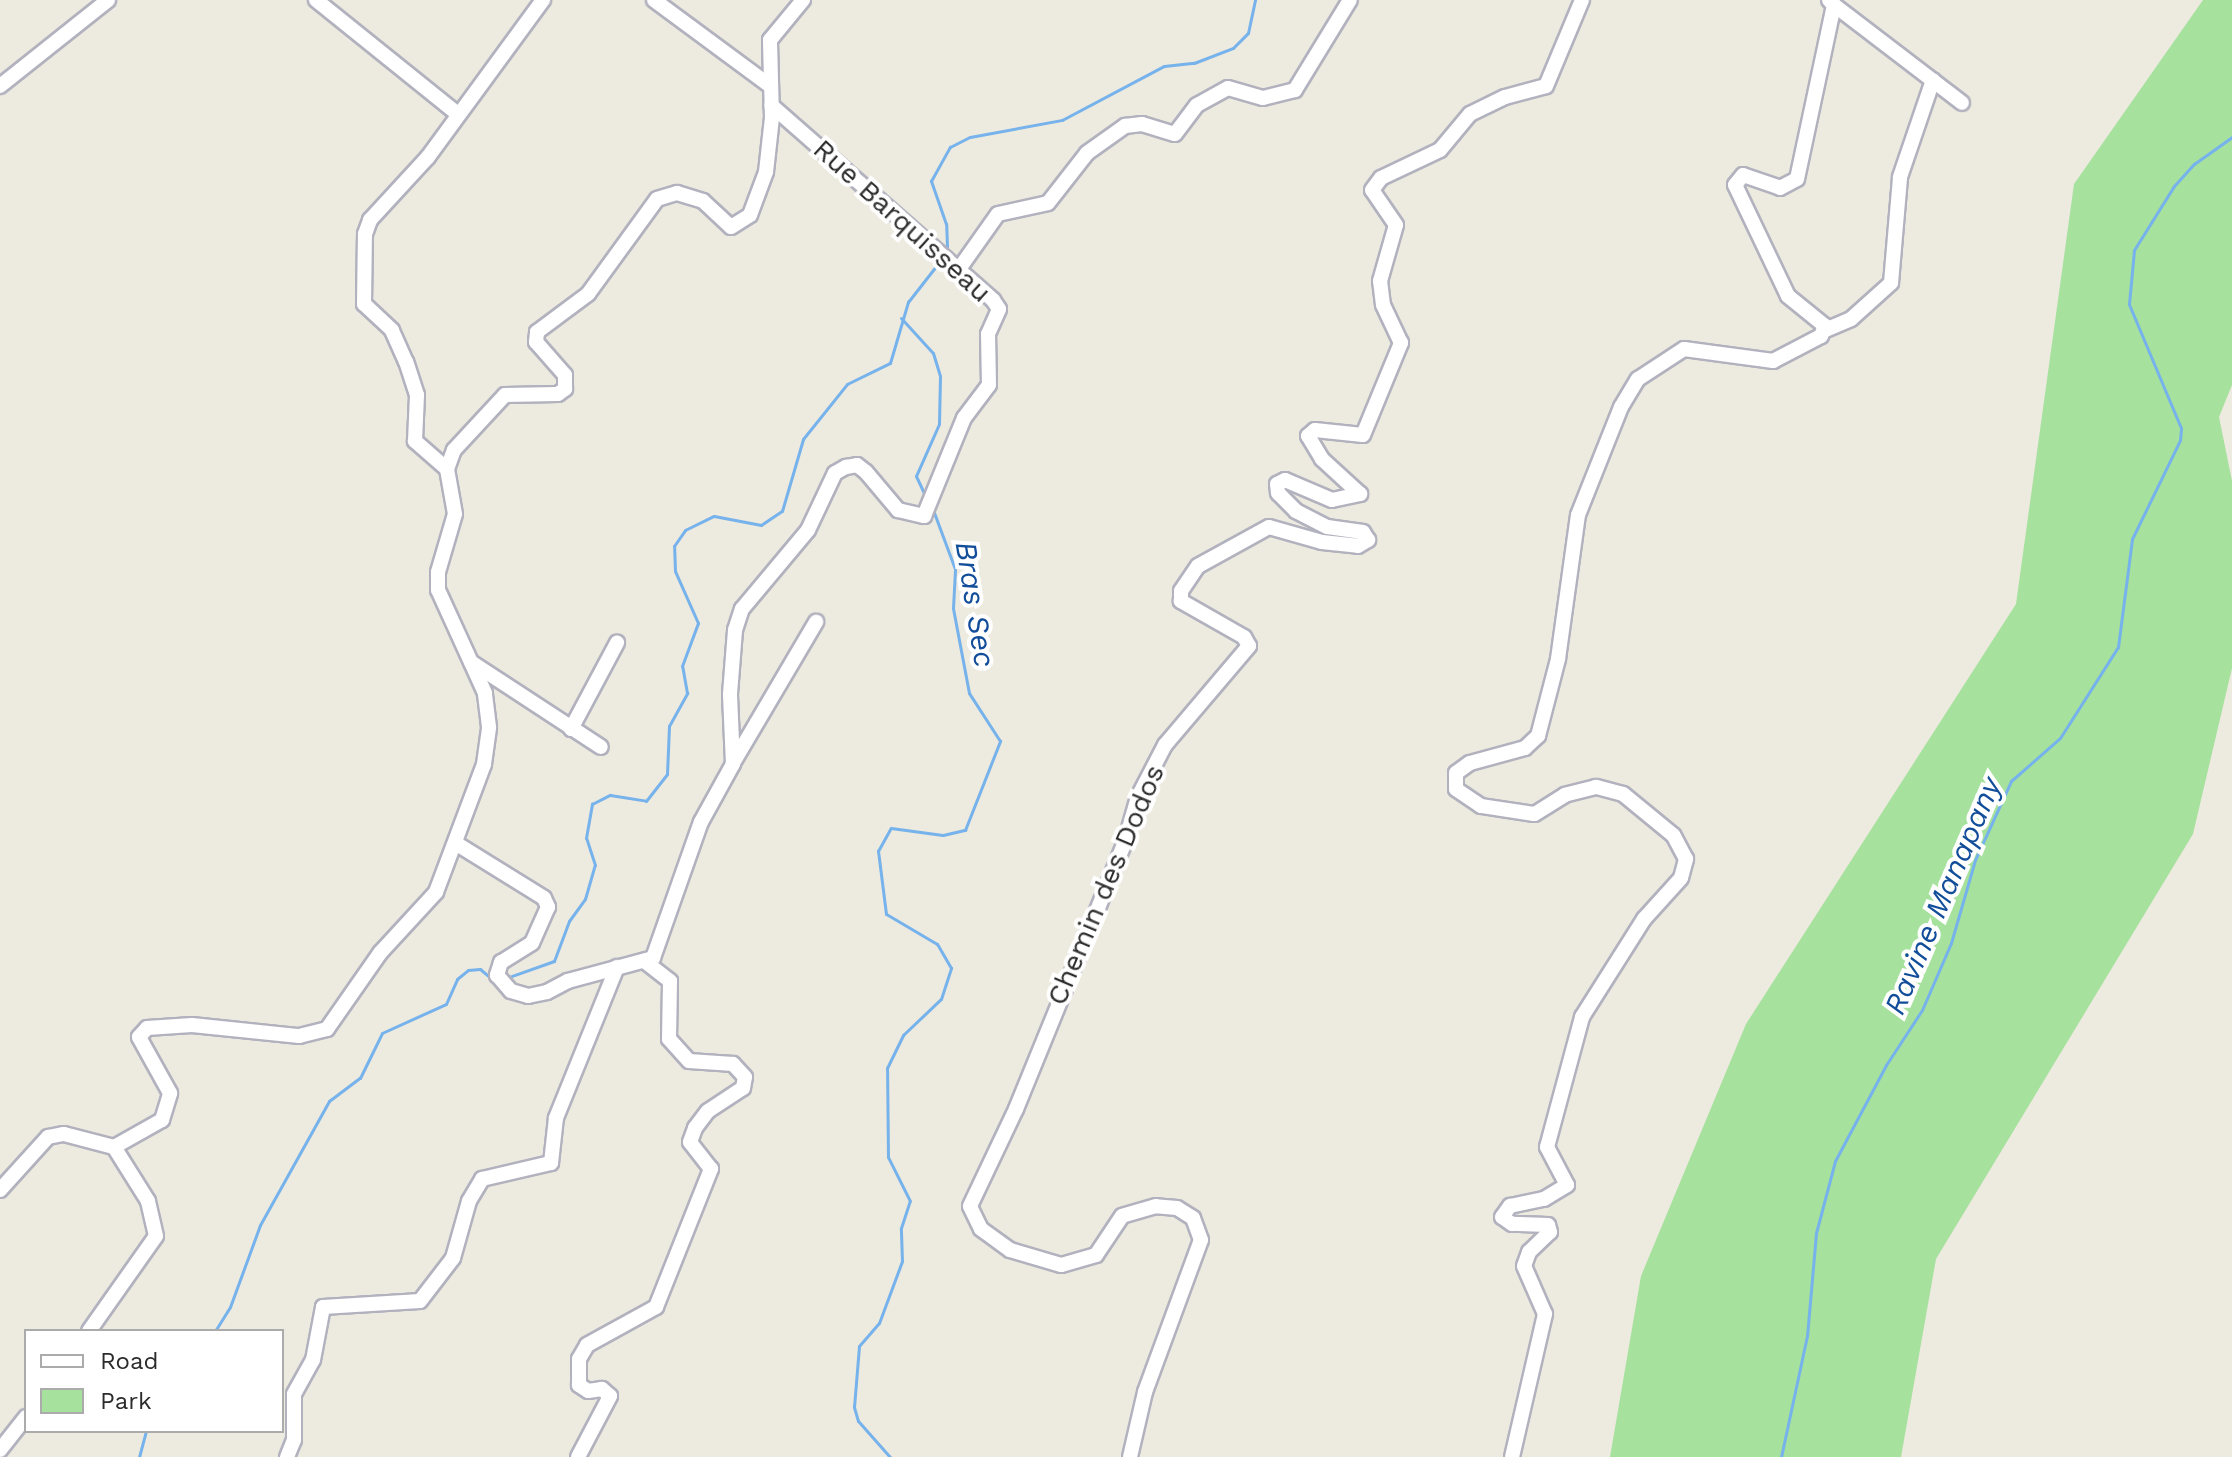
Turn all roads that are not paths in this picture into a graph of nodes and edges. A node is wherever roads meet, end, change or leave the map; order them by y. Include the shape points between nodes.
1 (108, 0) edge
2 (316, 0) edge
3 (543, 0) edge
4 (654, 0) edge
5 (803, 0) edge
6 (1350, 0) edge
7 (1582, 0) edge
8 (1832, 2) edge
9 (1933, 80) junction
10 (769, 85) junction
11 (0, 86) edge
12 (1962, 103) dead end
13 (771, 105) junction
14 (458, 114) junction
15 (959, 269) junction
16 (1823, 331) junction
17 (447, 469) junction
18 (816, 622) dead end
19 (617, 643) dead end
20 (467, 659) junction
21 (571, 729) junction
22 (601, 747) dead end
23 (733, 764) junction
24 (457, 844) junction
25 (644, 961) junction
26 (617, 967) junction
27 (114, 1147) junction
28 (0, 1190) edge
29 (90, 1329) edge
30 (24, 1420) edge
31 (0, 1450) edge
32 (287, 1457) edge
33 (578, 1457) edge
34 (1130, 1457) edge
35 (1512, 1457) edge

1 - 11 street
2 - 14 street
3 - 14 street
4 - 10 street
5 - 10 street via 770,40
6 - 15 street via 1295,90 1263,98 1228,88 1197,105 1175,134 1142,124 1125,126 1087,153 1048,203 998,214
7 - 34 street, Chemin des Dodos via 1546,86 1470,114 1440,150 1381,178 1372,190 1396,225 1380,281 1383,305 1401,343 1376,393 1363,435 1315,430 1308,436 1322,459 1360,494 1332,500 1285,480 1277,484 1278,493 1296,511 1327,527 1363,532 1368,540 1358,546 1322,542 1269,527 1198,566 1181,591 1181,601 1244,637 1249,646 1165,745 1138,797 1126,839 1016,1109 970,1206 981,1229 1010,1250 1061,1265 1096,1255 1122,1216 1156,1206 1177,1208 1193,1218 1201,1240 1145,1392
8 - 9 street
8 - 16 street via 1797,179 1780,188 1743,175 1735,185 1775,276 1788,296 1816,315
9 - 12 street
9 - 16 street via 1900,177 1891,283 1851,319
10 - 13 street
13 - 15 street, Rue Barquisseau
13 - 17 street via 766,172 750,215 731,227 703,201 677,193 657,199 588,294 537,332 536,342 565,375 565,389 558,394 505,395 454,450
14 - 17 street via 428,157 370,220 365,234 364,304 392,330 406,362 417,395 415,441
15 - 23 street, Rue Barquisseau via 999,309 988,334 989,385 964,418 924,516 898,510 866,472 857,465 846,467 835,473 808,530 742,609 730,694
16 - 35 street via 1773,361 1684,349 1638,379 1621,407 1578,515 1558,659 1538,736 1525,748 1470,763 1456,773 1456,789 1481,806 1534,814 1565,795 1596,787 1623,794 1673,835 1686,859 1681,878 1644,919 1582,1017 1547,1147 1567,1185 1544,1199 1510,1206 1502,1217 1512,1224 1548,1225 1550,1232 1529,1252 1524,1266 1545,1314
17 - 20 street via 455,514 438,590
18 - 23 street
19 - 21 street
20 - 21 street
20 - 24 street via 485,693 489,727 484,764
21 - 22 street
23 - 25 street via 701,822 663,940 653,958
24 - 26 street via 544,898 548,907 532,943 501,962 497,975 511,991 528,996 547,992
24 - 27 street via 436,892 380,953 327,1029 299,1036 171,1025 141,1032 143,1046 164,1074 169,1107 162,1120
25 - 26 street
25 - 33 street via 670,981 669,1039 689,1061 733,1064 745,1077 743,1088 708,1111 695,1128 690,1142 711,1169 656,1307 587,1345 579,1359 579,1385 610,1396
26 - 32 street via 556,1118 551,1163 482,1179 469,1201 453,1258 420,1301 323,1307 313,1360 294,1394 294,1440
27 - 28 street via 64,1134 48,1137
27 - 29 street via 148,1201 156,1236
30 - 31 street

